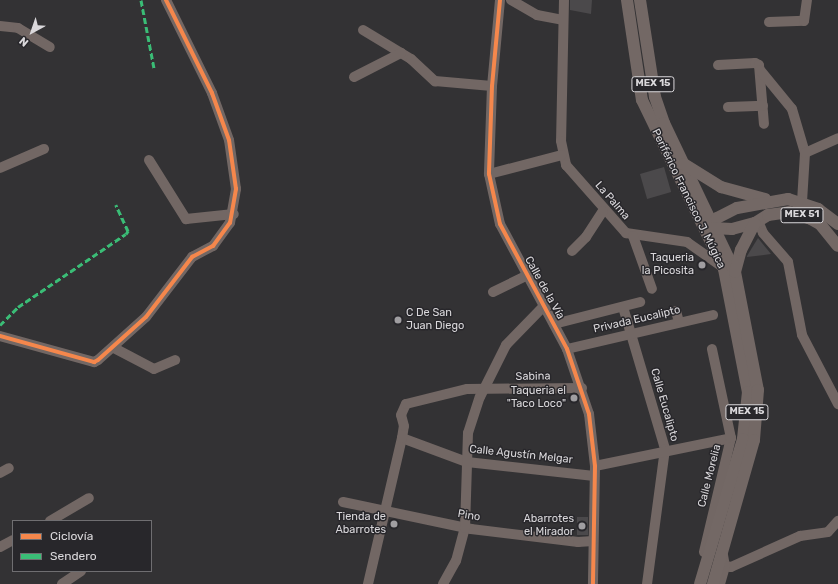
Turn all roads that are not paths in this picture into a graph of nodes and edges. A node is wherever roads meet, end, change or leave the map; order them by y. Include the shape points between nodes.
1 (166, 0) edge
2 (500, 0) edge
3 (511, 0) edge
4 (564, 0) edge
5 (627, 0) edge
6 (640, 0) edge
7 (807, 0) edge
8 (563, 20) junction
9 (769, 22) dead end
10 (0, 26) edge
11 (362, 30) dead end
12 (50, 47) dead end
13 (401, 53) junction
14 (718, 65) dead end
15 (760, 68) junction
16 (354, 77) dead end
17 (492, 86) junction
18 (763, 106) junction
19 (728, 107) dead end
20 (764, 124) dead end
21 (838, 138) edge
22 (44, 149) dead end
23 (805, 153) junction
24 (562, 155) junction
25 (149, 160) dead end
26 (683, 164) junction
27 (0, 168) edge
28 (488, 174) junction
29 (770, 200) junction
30 (802, 202) junction
31 (603, 211) junction
32 (234, 214) junction
33 (756, 222) junction
34 (838, 224) edge
35 (710, 228) junction
36 (633, 236) junction
37 (838, 246) edge
38 (572, 251) dead end
39 (729, 270) junction
40 (526, 276) junction
41 (652, 289) dead end
42 (493, 292) dead end
43 (640, 302) dead end
44 (543, 307) junction
45 (623, 307) junction
46 (676, 310) dead end
47 (713, 315) dead end
48 (679, 322) junction
49 (554, 324) junction
50 (631, 334) junction
51 (0, 336) edge
52 (114, 348) junction
53 (567, 349) junction
54 (712, 349) dead end
55 (175, 360) dead end
56 (582, 388) junction
57 (485, 390) junction
58 (838, 404) edge
59 (402, 438) junction
60 (731, 438) junction
61 (665, 450) junction
62 (467, 462) junction
63 (730, 464) junction
64 (9, 468) dead end
65 (594, 471) junction
66 (0, 473) edge
67 (89, 498) dead end
68 (343, 502) dead end
69 (383, 512) junction
70 (52, 520) edge
71 (838, 521) edge
72 (465, 528) junction
73 (12, 541) edge
74 (594, 541) junction
75 (0, 547) edge
76 (724, 560) junction
77 (80, 572) edge
78 (62, 584) edge
79 (368, 584) edge
80 (443, 584) edge
81 (593, 584) edge
82 (647, 584) edge
83 (694, 584) edge
84 (700, 584) edge
85 (714, 584) edge
86 (720, 584) edge

1 - 32 street via 223,119 234,166
2 - 17 street, Calle de la Vía
3 - 8 street via 537,15
4 - 8 street
5 - 35 main road, Periférico Francisco J. Múgica / MEX 15 via 642,100
6 - 26 main road, Periférico Francisco J. Múgica / MEX 15 via 656,97 664,123
7 - 9 street via 804,21
8 - 24 street
10 - 12 street via 18,28
11 - 13 street
13 - 16 street
13 - 17 street via 435,81
14 - 15 street via 755,63
15 - 18 street
15 - 23 street via 792,109
17 - 28 street, Calle de la Vía
18 - 19 street
18 - 20 street
21 - 23 street
22 - 27 street
23 - 30 street
24 - 28 street
24 - 31 street, La Palma via 566,165
25 - 32 street via 186,219
26 - 29 main road via 721,187
26 - 35 main road, Periférico Francisco J. Múgica / MEX 15
28 - 40 street, Calle de la Vía via 500,224
29 - 30 main road, MEX 51
29 - 35 main road, MEX 51 via 737,208
30 - 34 main road, MEX 51 via 818,209
31 - 36 street, La Palma via 619,228
31 - 38 street
32 - 52 street via 213,246 192,257 146,317
33 - 35 main road, MEX 51
33 - 37 main road, MEX 51 via 780,213 799,214 820,224
33 - 39 main road
33 - 58 street via 788,262 802,334 825,373
35 - 39 main road, Periférico Francisco J. Múgica / MEX 15
36 - 39 street, La Palma via 687,242
36 - 41 street
39 - 63 main road, Periférico Francisco J. Múgica / MEX 15 via 748,392 746,418
39 - 76 main road, Periférico Francisco J. Múgica / MEX 15 via 755,367 759,409 754,440
40 - 42 street
40 - 44 street, Calle de la Vía
43 - 45 street
44 - 49 street, Calle de la Vía
44 - 57 street via 506,345
45 - 49 street
45 - 50 street, Calle Eucalipto
46 - 48 street
47 - 48 street, Privada Eucalipto
48 - 50 street, Privada Eucalipto
49 - 53 street, Calle de la Vía
50 - 53 street, Privada Eucalipto
50 - 61 street, Calle Eucalipto
51 - 52 street via 94,362
52 - 55 street via 154,369
53 - 56 street, Calle de la Vía
54 - 60 street, Calle Morelia
56 - 57 street, Sabina
56 - 65 street, Calle de la Vía via 589,414
57 - 59 street, Sabina via 467,389 406,404 401,415 404,426
57 - 62 street via 468,433
59 - 62 street, Calle Agustín Melgar
59 - 69 street
60 - 61 street, Calle Agustín Melgar
60 - 63 street, Calle Morelia
61 - 65 street, Calle Agustín Melgar
61 - 82 street, Calle Eucalipto
62 - 65 street, Calle Agustín Melgar
62 - 72 street
63 - 83 street, Calle Morelia
63 - 84 main road, Periférico Francisco J. Múgica / MEX 15
64 - 66 street
65 - 74 street, Calle de la Vía
67 - 70 street
68 - 69 street, Pino
69 - 72 street, Pino
69 - 79 street
71 - 76 street via 828,532 800,536 732,567
72 - 74 street, Pino via 578,542
72 - 80 street via 456,561
73 - 75 street
74 - 81 street, Calle de la Vía
76 - 85 main road, Periférico Francisco J. Múgica / MEX 15
76 - 86 street
77 - 78 street

